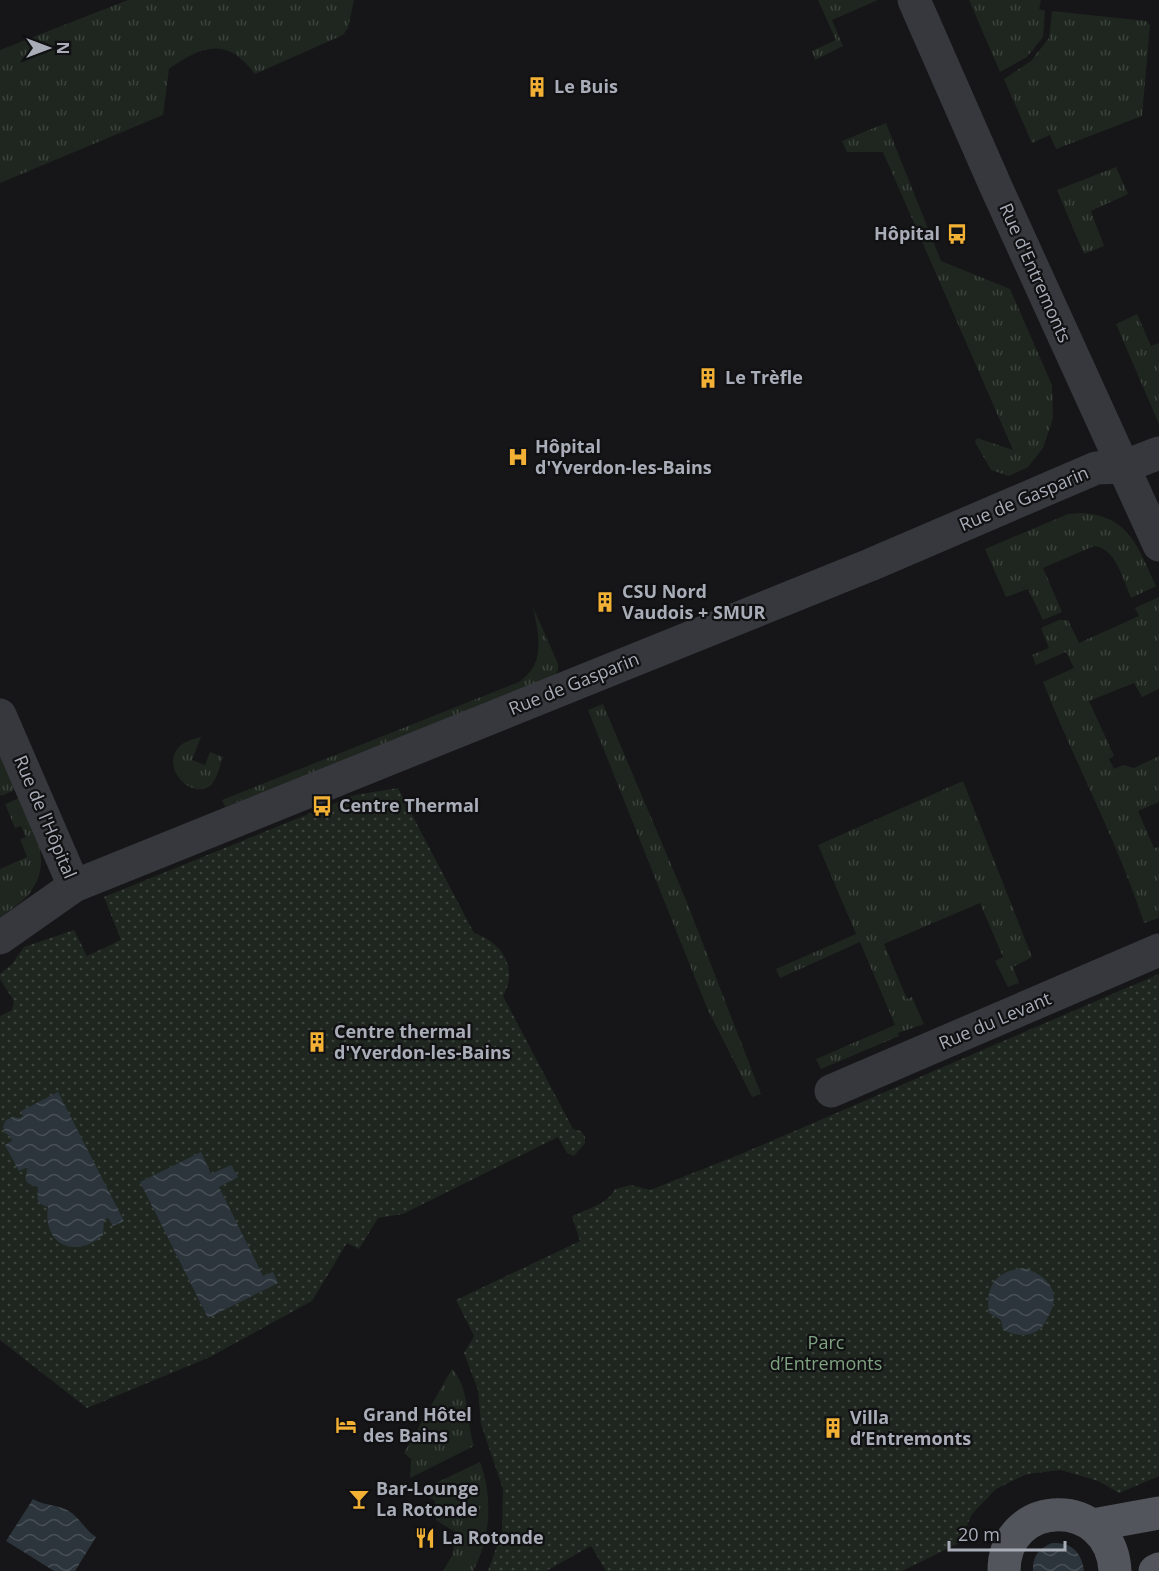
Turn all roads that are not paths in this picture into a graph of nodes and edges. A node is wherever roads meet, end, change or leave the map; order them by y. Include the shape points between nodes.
1 (914, 0) edge
2 (1159, 453) edge
3 (1123, 467) junction
4 (1159, 545) edge
5 (0, 715) edge
6 (74, 886) junction
7 (0, 938) edge
8 (1159, 950) edge
9 (831, 1091) dead end
10 (1159, 1513) edge
11 (1093, 1526) junction
12 (997, 1565) edge
13 (1159, 1569) edge
14 (1115, 1571) edge
15 (1155, 1571) edge

1 - 3 street, Rue d'Entremonts
2 - 3 street, Rue de Gasparin
3 - 4 street, Rue d'Entremonts
3 - 6 street, Rue de Gasparin via 1096,468 870,565
5 - 6 street, Rue de l'Hôpital
6 - 7 street, Rue de Gasparin
8 - 9 street, Rue du Levant
10 - 11 main road
11 - 12 main road via 1078,1517 1043,1516 1014,1536
11 - 14 main road via 1105,1538
13 - 15 main road

